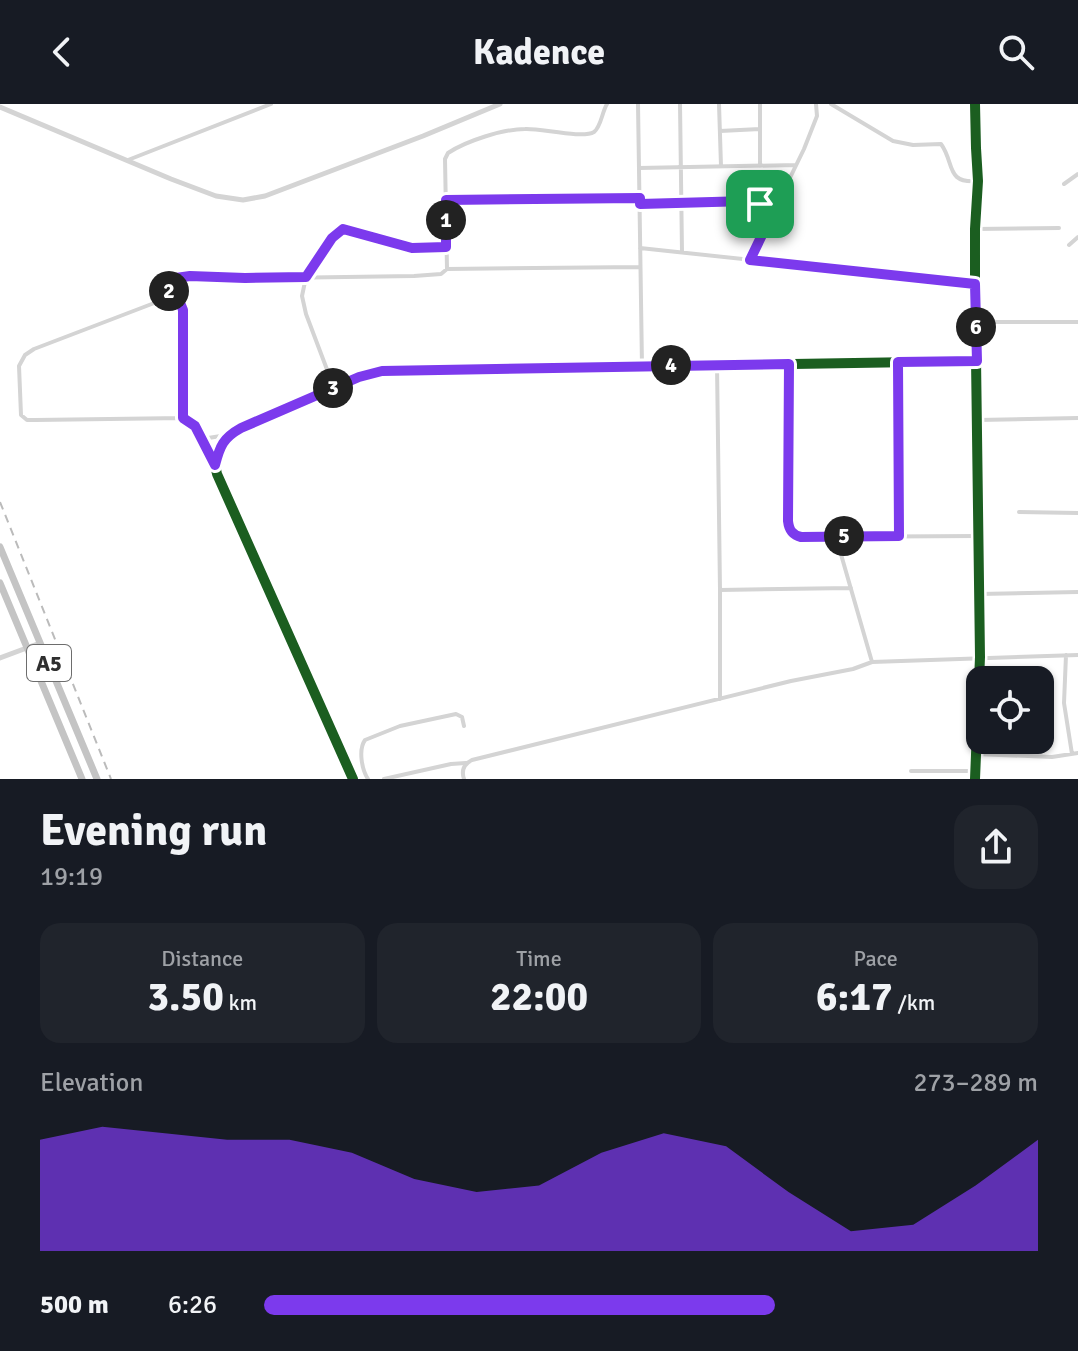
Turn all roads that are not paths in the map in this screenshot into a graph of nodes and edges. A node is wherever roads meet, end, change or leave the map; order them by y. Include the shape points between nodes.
1 (271, 104) edge
2 (500, 104) edge
3 (607, 104) edge
4 (638, 104) edge
5 (680, 104) edge
6 (719, 104) edge
7 (760, 104) edge
8 (816, 104) edge
9 (831, 104) edge
10 (975, 104) edge
11 (0, 107) edge
12 (760, 129) junction
13 (720, 131) junction
14 (125, 160) junction
15 (796, 165) junction
16 (721, 166) junction
17 (760, 166) junction
18 (681, 167) junction
19 (639, 168) junction
20 (1078, 174) edge
21 (978, 181) junction
22 (1064, 184) dead end
23 (446, 200) junction
24 (640, 201) junction
25 (682, 202) junction
26 (774, 210) junction
27 (1059, 228) dead end
28 (975, 229) junction
29 (1078, 237) edge
30 (1069, 245) dead end
31 (446, 247) junction
32 (640, 248) junction
33 (682, 252) junction
34 (750, 260) junction
35 (640, 267) junction
36 (447, 269) junction
37 (306, 277) junction
38 (975, 284) junction
39 (170, 297) junction
40 (975, 322) junction
41 (1078, 322) edge
42 (977, 361) junction
43 (898, 362) junction
44 (789, 364) junction
45 (717, 365) junction
46 (642, 366) junction
47 (334, 388) junction
48 (183, 418) junction
49 (1078, 418) edge
50 (978, 420) junction
51 (227, 435) junction
52 (202, 439) junction
53 (215, 465) junction
54 (1019, 512) dead end
55 (1078, 513) edge
56 (836, 536) junction
57 (899, 536) junction
58 (978, 536) junction
59 (0, 547) edge
60 (0, 583) edge
61 (851, 588) junction
62 (720, 590) junction
63 (1078, 592) edge
64 (979, 594) junction
65 (40, 643) junction
66 (27, 647) junction
67 (1066, 655) junction
68 (1078, 655) edge
69 (980, 657) junction
70 (0, 658) edge
71 (872, 662) junction
72 (980, 666) edge
73 (720, 699) junction
74 (464, 726) dead end
75 (1075, 753) edge
76 (975, 754) joint
77 (466, 763) junction
78 (911, 771) dead end
79 (975, 771) junction
80 (82, 779) edge
81 (97, 779) edge
82 (353, 779) edge
83 (368, 779) edge
84 (384, 779) edge
85 (464, 779) edge
86 (975, 779) edge

1 - 14 street
2 - 14 street via 252,199 216,196
3 - 23 street via 592,133 512,130 453,150 445,159
4 - 19 street
5 - 18 street
6 - 13 street
7 - 12 street
8 - 15 street via 817,116
9 - 21 street via 893,141 941,144 955,176
10 - 21 street
11 - 14 street
12 - 13 street
12 - 17 street
13 - 16 street
15 - 17 street
15 - 26 street
16 - 17 street
16 - 18 street
18 - 19 street
18 - 25 street
19 - 24 street
20 - 22 street
21 - 28 street
23 - 24 street
23 - 31 street
24 - 25 street
24 - 32 street
25 - 26 street via 748,201
25 - 33 street
26 - 34 street
27 - 28 street
28 - 38 street
29 - 30 street
31 - 36 street
31 - 37 street via 412,248 340,230
32 - 33 street
32 - 35 street
33 - 34 street
34 - 38 street
35 - 36 street
35 - 46 street
36 - 37 street via 435,275
37 - 39 street via 182,276 170,285
37 - 47 street via 303,304
38 - 40 street
39 - 48 street via 183,310
39 - 48 street via 25,355 19,366 20,407 27,420
40 - 41 street
40 - 42 street
42 - 43 street
42 - 50 street
43 - 44 street
43 - 57 street
44 - 45 street
44 - 56 street via 788,526 795,535
45 - 46 street
45 - 62 street
46 - 47 street via 382,371
47 - 51 street
48 - 52 street
49 - 50 street
50 - 58 street
51 - 52 street
51 - 53 street
52 - 53 street
53 - 82 street
54 - 55 street
56 - 57 street
56 - 61 street
57 - 58 street
58 - 64 street
59 - 65 highway, A5
60 - 66 highway, A5
61 - 62 street
61 - 71 street
62 - 73 street
63 - 64 street
64 - 69 street
65 - 66 street
65 - 81 highway, A5
66 - 70 street
66 - 80 highway, A5
67 - 68 street
67 - 69 street
67 - 75 street via 1064,703
69 - 71 street
69 - 72 street
71 - 73 street
73 - 77 street
74 - 83 street via 456,714 365,740 361,750
75 - 76 street
76 - 79 street
77 - 84 street
77 - 85 street
78 - 79 street
79 - 86 street

